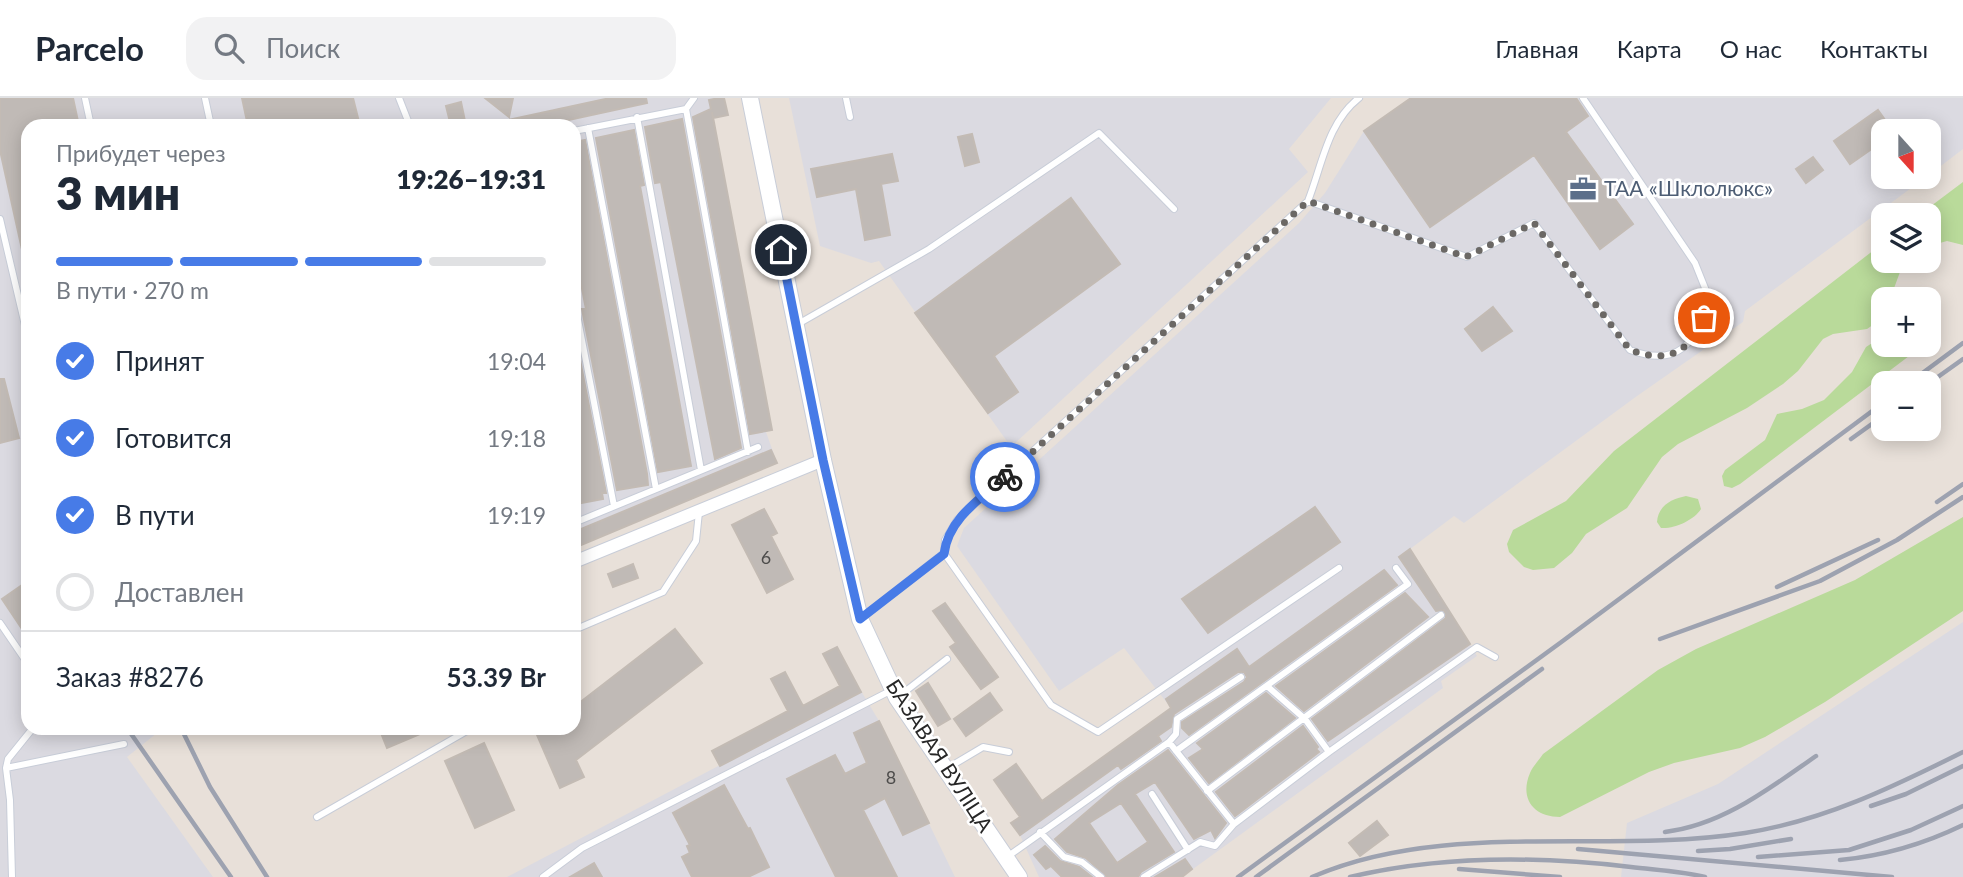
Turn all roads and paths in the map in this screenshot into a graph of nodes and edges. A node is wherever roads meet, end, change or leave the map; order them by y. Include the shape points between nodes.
1 (85, 98) edge
2 (205, 98) edge
3 (399, 98) edge
4 (694, 98) edge
5 (750, 98) edge
6 (846, 98) edge
7 (1359, 98) edge
8 (1583, 98) edge
9 (686, 109) junction
10 (637, 117) junction
11 (850, 117) dead end
12 (90, 119) edge
13 (210, 119) edge
14 (407, 119) edge
15 (588, 128) junction
16 (581, 130) edge
17 (1308, 201) junction
18 (1174, 209) dead end
19 (0, 219) edge
20 (21, 308) edge
21 (796, 325) junction
22 (581, 335) edge
23 (758, 447) dead end
24 (748, 452) junction
25 (823, 460) junction
26 (701, 470) junction
27 (656, 489) junction
28 (614, 506) junction
29 (699, 512) junction
30 (581, 520) edge
31 (944, 554) junction
32 (581, 559) edge
33 (1339, 568) dead end
34 (1396, 568) dead end
35 (1441, 615) dead end
36 (860, 619) junction
37 (0, 623) edge
38 (581, 627) edge
39 (21, 654) edge
40 (1495, 657) dead end
41 (947, 659) dead end
42 (1241, 677) dead end
43 (1267, 686) junction
44 (895, 694) junction
45 (1305, 719) junction
46 (27, 735) edge
47 (460, 735) edge
48 (1169, 742) junction
49 (124, 744) dead end
50 (1176, 751) junction
51 (1009, 752) dead end
52 (1329, 752) junction
53 (6, 768) junction
54 (945, 770) junction
55 (1207, 791) junction
56 (1152, 794) dead end
57 (317, 817) dead end
58 (1234, 824) junction
59 (1040, 832) junction
60 (1188, 850) junction
61 (1006, 858) junction
62 (12, 877) edge
63 (543, 877) edge
64 (1019, 877) edge
65 (1101, 877) edge
66 (1144, 877) edge

1 - 12 lane
2 - 13 lane
3 - 14 lane
4 - 9 lane
5 - 21 street, БАЗАВАЯ ВУЛІЦА
6 - 11 lane
7 - 17 lane via 1326,142
8 - 17 lane via 1695,263 1711,303 1697,334 1664,358 1630,350 1534,223 1466,257
9 - 10 lane
9 - 24 lane
10 - 15 lane
10 - 26 lane
15 - 16 lane
15 - 27 lane
17 - 31 lane via 957,520 945,540
18 - 21 lane via 1099,133 929,249
19 - 20 lane
21 - 25 street, БАЗАВАЯ ВУЛІЦА
22 - 28 lane
23 - 24 lane
24 - 26 lane
25 - 29 street
25 - 36 street, БАЗАВАЯ ВУЛІЦА
26 - 27 lane
27 - 28 lane
28 - 30 lane
29 - 32 street
29 - 38 lane via 696,541 663,592
31 - 33 lane via 1051,705 1098,733
31 - 36 lane
34 - 43 lane via 1408,584
35 - 45 lane
36 - 44 street, БАЗАВАЯ ВУЛІЦА
37 - 39 lane
40 - 52 lane via 1477,647
41 - 44 lane
42 - 48 lane via 1177,719 1176,734
43 - 45 lane
43 - 50 lane
44 - 54 street, БАЗАВАЯ ВУЛІЦА
44 - 63 lane via 582,848
45 - 52 lane
45 - 55 lane
46 - 53 lane
47 - 57 lane
48 - 50 lane
48 - 59 lane
49 - 53 lane
50 - 55 lane
51 - 54 lane via 983,747
52 - 58 lane
53 - 62 lane
54 - 61 street, БАЗАВАЯ ВУЛІЦА
55 - 58 lane
56 - 60 lane
58 - 60 lane via 1215,846 1200,842
59 - 61 lane
59 - 65 lane via 1064,858 1083,862
60 - 66 lane
61 - 64 street, БАЗАВАЯ ВУЛІЦА

